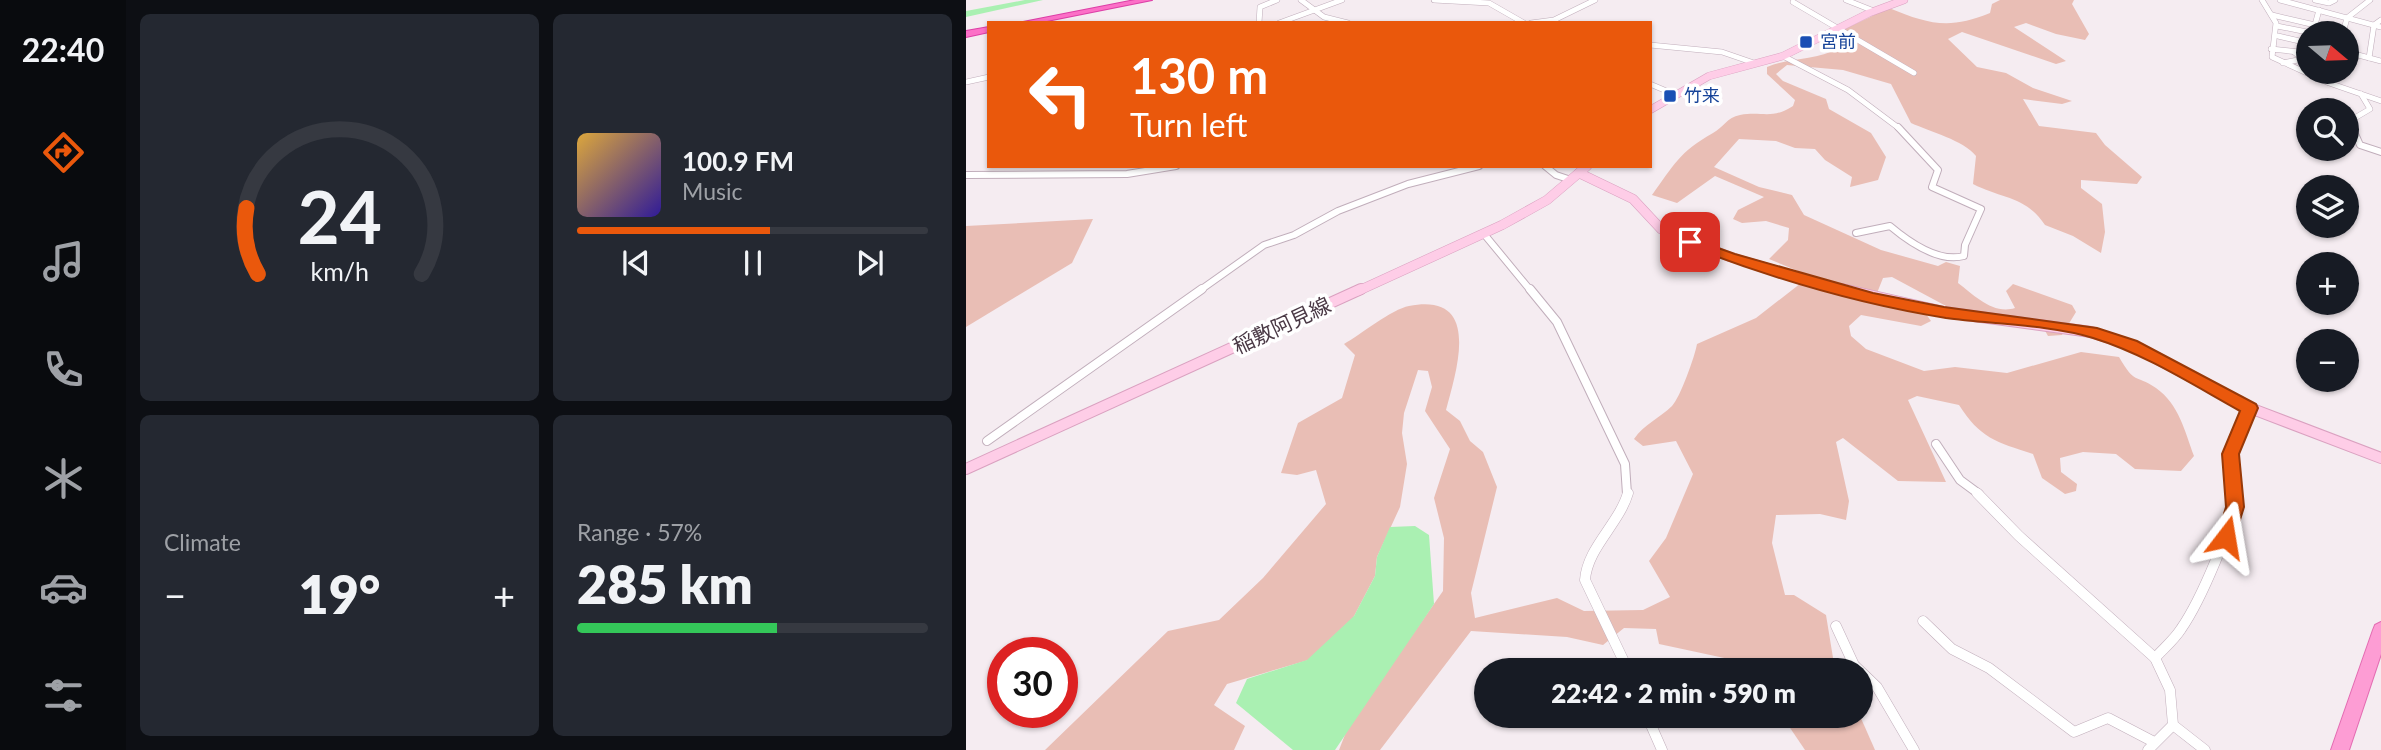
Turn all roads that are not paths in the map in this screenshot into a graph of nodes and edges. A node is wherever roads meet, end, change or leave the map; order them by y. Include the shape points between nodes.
1 (1133, 0) edge
2 (1148, 0) edge
3 (1277, 0) edge
4 (1301, 0) edge
5 (1342, 0) edge
6 (1434, 0) edge
7 (1595, 0) edge
8 (1800, 0) edge
9 (1846, 0) edge
10 (1904, 0) edge
11 (2262, 0) edge
12 (2280, 0) edge
13 (2315, 0) edge
14 (2334, 0) edge
15 (2367, 0) edge
16 (1791, 1) edge
17 (2290, 3) junction
18 (2319, 10) junction
19 (1315, 11) junction
20 (1874, 11) junction
21 (2272, 15) junction
22 (2285, 18) junction
23 (2347, 18) junction
24 (2381, 20) edge
25 (1019, 21) edge
26 (1033, 21) edge
27 (1259, 21) edge
28 (1285, 21) edge
29 (1340, 21) edge
30 (1520, 21) edge
31 (1550, 21) edge
32 (2346, 21) edge
33 (2277, 26) junction
34 (2378, 26) edge
35 (987, 28) edge
36 (1838, 29) junction
37 (2296, 30) edge
38 (966, 32) edge
39 (2278, 36) junction
40 (2296, 40) edge
41 (1652, 45) edge
42 (2271, 49) junction
43 (2294, 52) joint
44 (1783, 55) junction
45 (2359, 55) edge
46 (2369, 58) junction
47 (2381, 61) edge
48 (1754, 63) junction
49 (2283, 63) junction
50 (1914, 73) dead end
51 (987, 77) edge
52 (966, 82) edge
53 (1652, 85) edge
54 (2361, 94) junction
55 (1676, 95) junction
56 (2381, 101) edge
57 (1652, 109) edge
58 (2359, 115) edge
59 (2359, 144) edge
60 (2381, 152) edge
61 (1164, 168) edge
62 (1472, 168) edge
63 (1547, 168) edge
64 (1579, 173) edge
65 (966, 175) edge
66 (1856, 233) dead end
67 (1484, 234) junction
68 (2250, 408) junction
69 (987, 440) dead end
70 (1936, 444) dead end
71 (2381, 458) edge
72 (966, 469) edge
73 (1923, 621) dead end
74 (1836, 626) dead end
75 (2381, 630) edge
76 (1622, 658) edge
77 (2155, 658) junction
78 (2173, 725) junction
79 (1652, 728) edge
80 (2151, 746) edge
81 (1909, 748) edge
82 (1662, 750) edge
83 (2205, 750) edge
84 (2340, 750) edge

1 - 25 highway
2 - 26 highway
3 - 27 street via 1260,7
4 - 19 street
5 - 19 street
6 - 30 street via 1489,3
7 - 31 street
8 - 16 street
9 - 20 street
10 - 20 main road
11 - 21 street
12 - 17 street
13 - 14 street via 2329,4
15 - 23 street
16 - 36 street
17 - 18 street
17 - 22 street
18 - 22 street via 2315,25
18 - 23 street
19 - 28 street
19 - 29 street
20 - 36 main road
21 - 22 street
21 - 33 street
23 - 32 street
23 - 34 street
24 - 34 street
33 - 37 street
33 - 39 street
34 - 46 street
35 - 38 highway
36 - 44 main road
36 - 50 street
39 - 40 street
39 - 42 street
41 - 48 street via 1722,52
42 - 43 street
42 - 49 street via 2272,57
43 - 49 street via 2303,59
44 - 48 main road
44 - 66 street via 1866,99 1901,128 1938,170 1932,187 1981,209 1964,256 1952,259 1910,243 1890,226
45 - 46 street
46 - 47 street
48 - 55 main road via 1709,76
49 - 54 street
51 - 52 street
53 - 55 street
54 - 56 street
54 - 58 street via 2370,109
55 - 57 main road
59 - 60 street
61 - 65 street via 1127,174
62 - 69 street via 1336,211 1295,237 1264,245
63 - 64 street via 1556,175
64 - 67 main road, 稲敷阿見線 via 1532,210
64 - 68 main road via 1633,199 1661,229 1730,257 1873,298 2091,332 2131,345
67 - 72 main road, 稲敷阿見線
67 - 76 street via 1557,322 1625,464 1628,492 1623,510 1586,565 1585,580
68 - 71 main road
68 - 77 street via 2231,454 2235,507 2226,537 2181,629
70 - 77 street via 1960,480
73 - 80 street via 1952,649 1989,668 2074,732 2108,718
74 - 81 street via 1854,665 1877,687
75 - 84 main road
77 - 78 street via 2170,690
78 - 80 street
78 - 83 street
79 - 82 street

